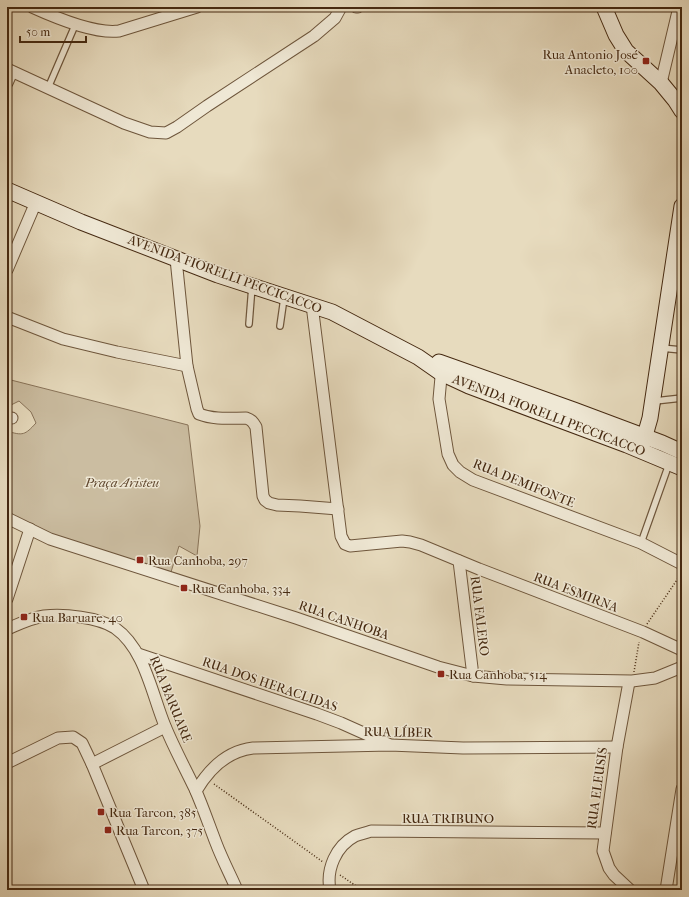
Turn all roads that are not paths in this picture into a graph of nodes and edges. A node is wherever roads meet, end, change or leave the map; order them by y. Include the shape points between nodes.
1 (32, 7) edge
2 (196, 7) edge
3 (341, 7) edge
4 (604, 7) edge
5 (680, 7) edge
6 (76, 23) junction
7 (10, 70) edge
8 (7, 82) edge
9 (660, 83) junction
10 (48, 88) junction
11 (682, 111) edge
12 (7, 190) edge
13 (36, 202) junction
14 (682, 206) edge
15 (176, 258) junction
16 (7, 270) edge
17 (252, 286) junction
18 (284, 296) junction
19 (312, 305) junction
20 (7, 317) edge
21 (249, 324) dead end
22 (280, 326) dead end
23 (661, 348) junction
24 (682, 350) edge
25 (187, 366) junction
26 (442, 368) junction
27 (682, 398) edge
28 (653, 401) junction
29 (645, 436) junction
30 (640, 450) junction
31 (682, 452) edge
32 (676, 465) edge
33 (338, 509) junction
34 (7, 518) edge
35 (30, 529) junction
36 (641, 543) junction
37 (459, 561) junction
38 (682, 564) edge
39 (7, 599) edge
40 (7, 629) edge
41 (682, 650) edge
42 (138, 654) junction
43 (682, 667) edge
44 (473, 676) junction
45 (629, 682) junction
46 (165, 727) junction
47 (390, 745) junction
48 (617, 747) junction
49 (7, 763) edge
50 (92, 764) junction
51 (682, 790) edge
52 (196, 791) junction
53 (605, 833) junction
54 (144, 890) edge
55 (237, 890) edge
56 (330, 890) edge
57 (630, 890) edge
58 (666, 890) edge

1 - 6 street
2 - 6 street via 119,31 99,30
3 - 10 street via 335,18 314,36 177,128 166,132 144,130
4 - 9 main road via 626,51
5 - 9 street
6 - 10 lane
7 - 8 street
7 - 10 street
9 - 11 main road
12 - 13 main road, AVENIDA FIORELLI PECCICACCO
13 - 15 main road, AVENIDA FIORELLI PECCICACCO
13 - 16 street
14 - 23 main road
15 - 17 main road, AVENIDA FIORELLI PECCICACCO
15 - 25 street
17 - 18 main road, AVENIDA FIORELLI PECCICACCO
17 - 21 lane
18 - 19 main road, AVENIDA FIORELLI PECCICACCO
18 - 22 lane
19 - 26 main road, AVENIDA FIORELLI PECCICACCO via 332,312
19 - 33 street
20 - 25 street via 63,339
23 - 24 lane
23 - 28 main road
25 - 33 street via 199,414 216,418 246,418 254,422 263,496 269,504
26 - 29 main road, AVENIDA FIORELLI PECCICACCO
26 - 30 main road, AVENIDA FIORELLI PECCICACCO via 469,386
26 - 36 street, RUA DEMIFONTE via 439,399 448,454 460,472 473,480
27 - 28 lane
28 - 29 main road
29 - 30 main road
29 - 31 main road, AVENIDA FIORELLI PECCICACCO
30 - 32 main road, AVENIDA FIORELLI PECCICACCO
32 - 36 lane
33 - 37 street, RUA ESMIRNA via 343,542 347,546 410,542
34 - 35 street, RUA CANHOBA
35 - 39 street
35 - 44 street, RUA CANHOBA via 144,570 296,618 438,667
36 - 38 street, RUA DEMIFONTE
37 - 41 street, RUA ESMIRNA
37 - 44 street, RUA FALERO
40 - 42 street, RUA BARUARE via 44,616 91,619 115,628
42 - 46 street, RUA BARUARE
42 - 47 street, RUA DOS HERACLIDAS via 317,714
43 - 45 street, RUA CANHOBA via 656,678
44 - 45 street, RUA CANHOBA
45 - 48 street, RUA ELEUSIS
46 - 50 street
46 - 52 street, RUA BARUARE
47 - 48 street, RUA LÍBER via 463,748
47 - 52 street, RUA LÍBER via 245,749 228,756 214,766
48 - 53 street, RUA ELEUSIS
49 - 50 street via 58,738 73,737 82,743
50 - 54 street
51 - 58 street
52 - 55 street, RUA BARUARE
53 - 56 street, RUA TRIBUNO via 371,832 349,840 337,853 330,868
53 - 57 street, RUA ELEUSIS via 603,851 609,868

